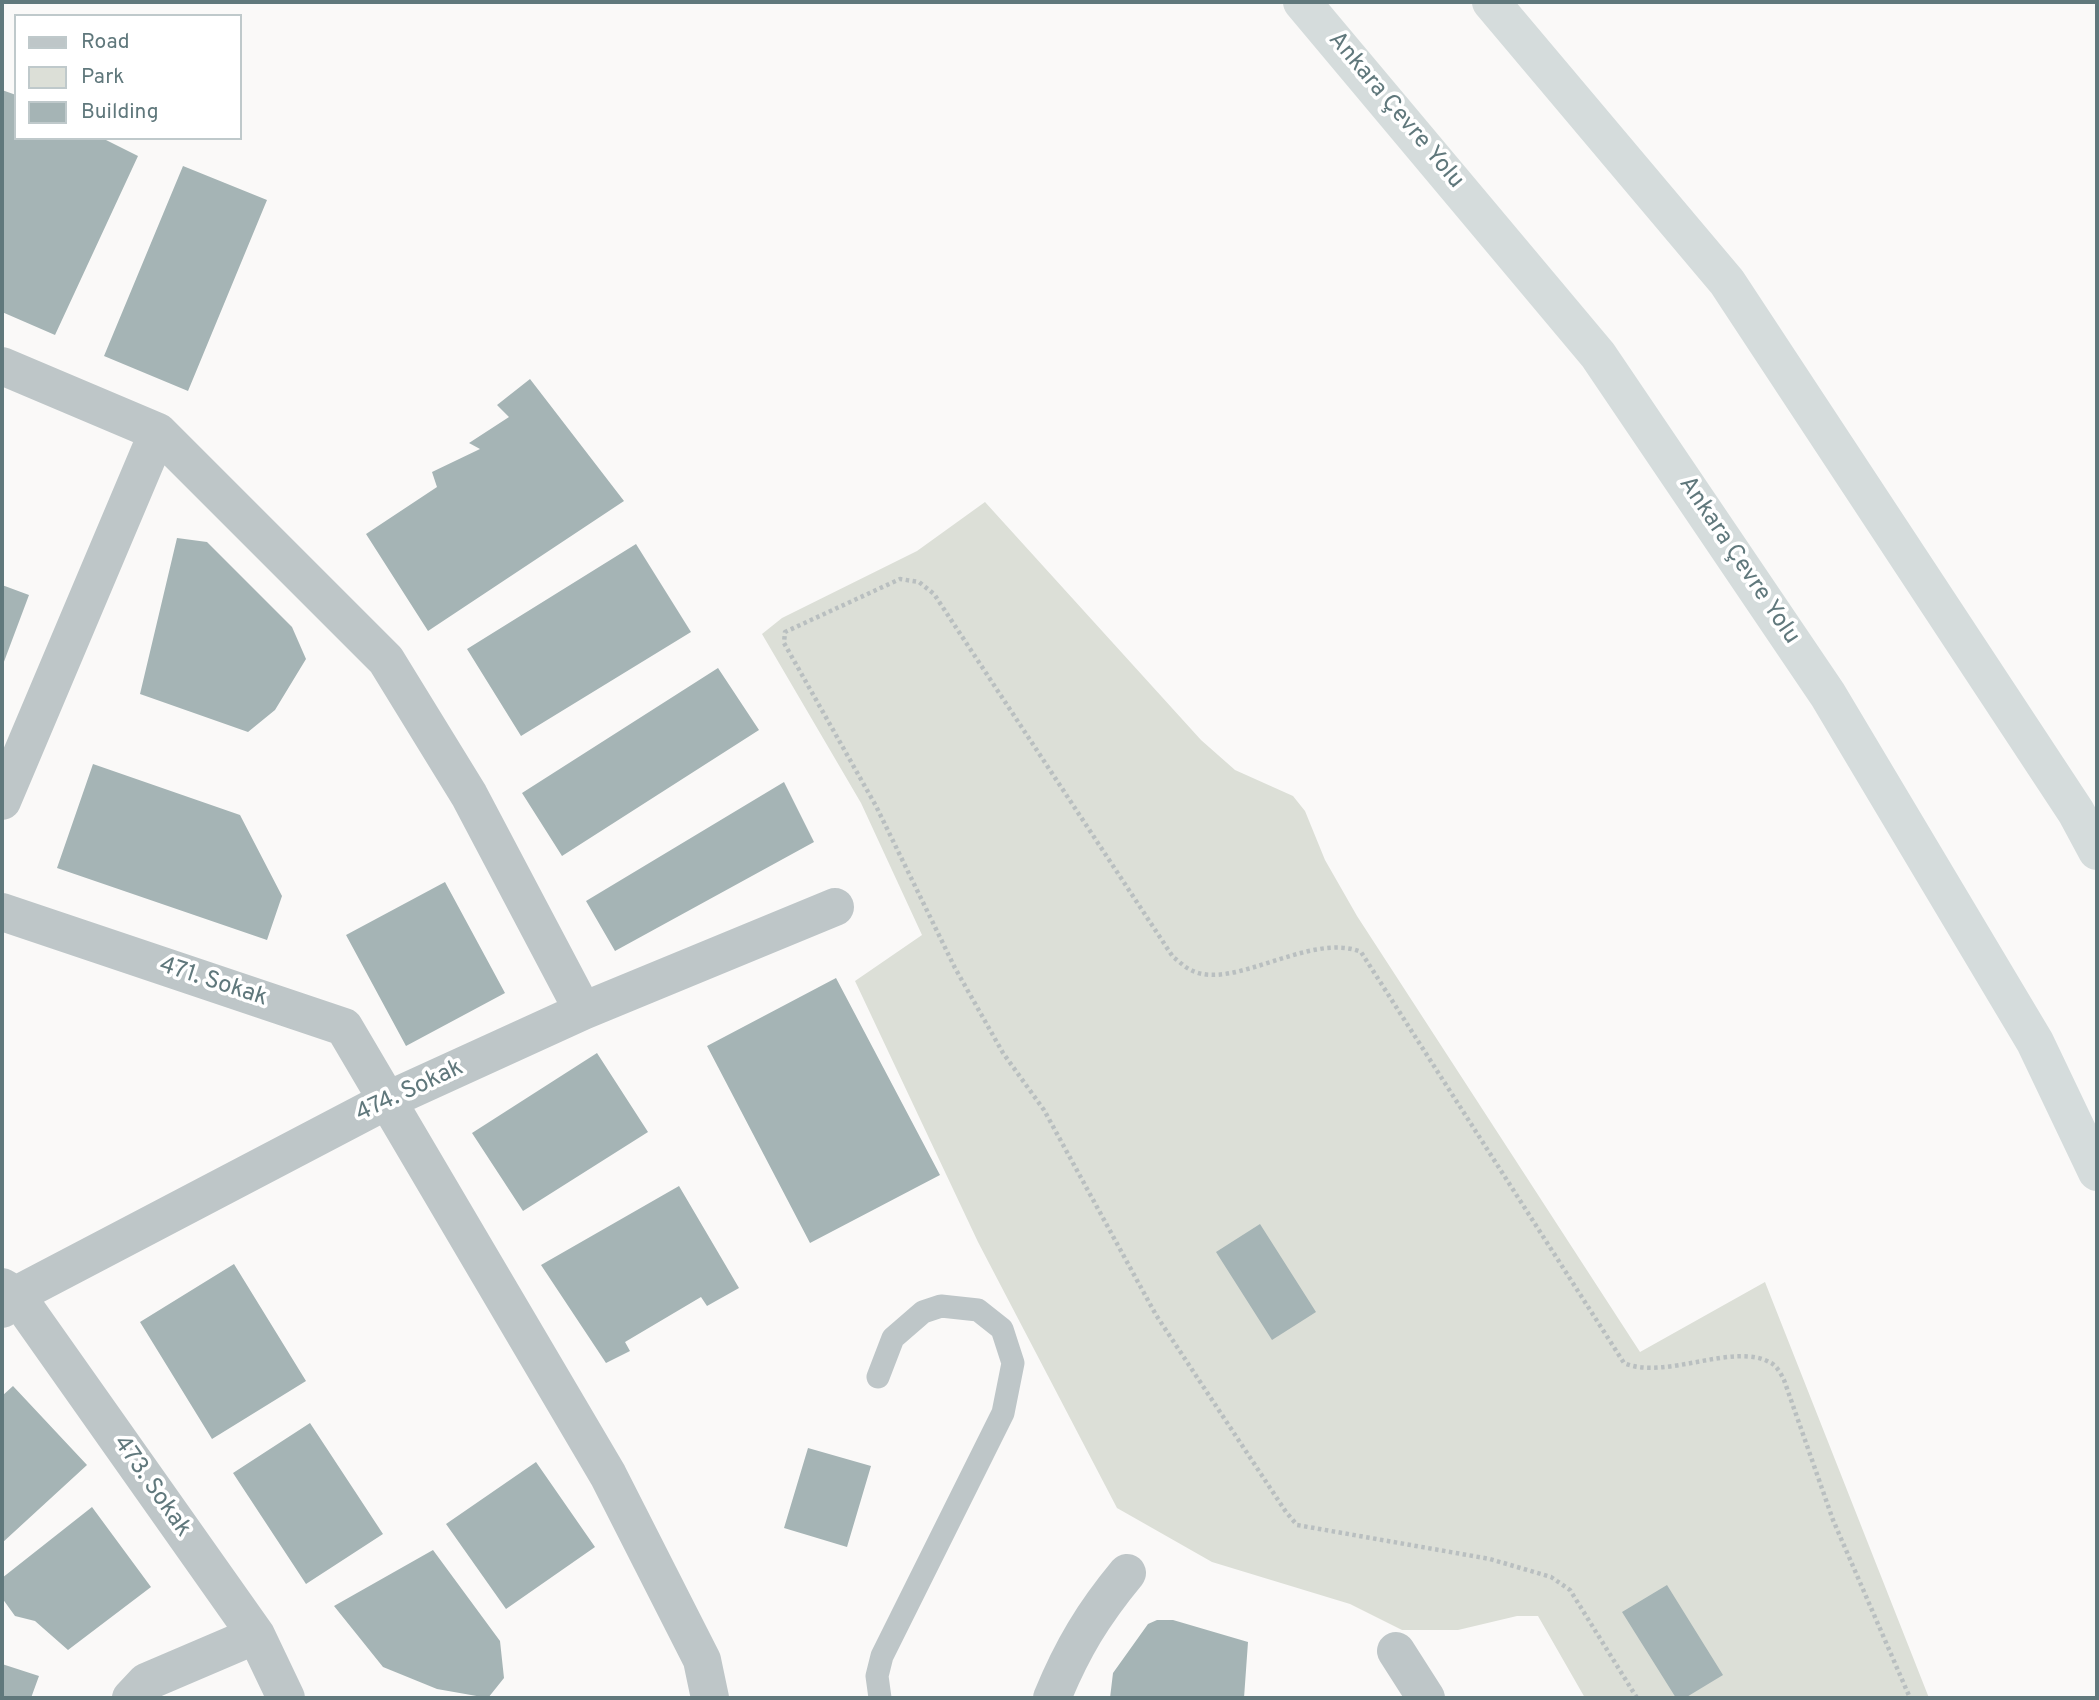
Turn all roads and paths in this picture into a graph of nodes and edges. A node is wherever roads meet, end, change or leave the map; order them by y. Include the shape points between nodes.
1 (1302, 2) edge
2 (1491, 2) edge
3 (2, 366) edge
4 (158, 432) junction
5 (2, 801) edge
6 (2097, 851) edge
7 (835, 907) dead end
8 (2, 912) edge
9 (583, 1011) junction
10 (388, 1100) junction
11 (2097, 1172) edge
12 (6, 1297) edge
13 (878, 1377) dead end
14 (1127, 1573) dead end
15 (256, 1636) junction
16 (1396, 1651) dead end
17 (131, 1698) edge
18 (286, 1698) edge
19 (710, 1698) edge
20 (880, 1698) edge
21 (1052, 1698) edge
22 (1426, 1698) edge
23 (1637, 1698) edge
24 (1910, 1698) edge

1 - 11 highway, Ankara Çevre Yolu via 1598,355 1828,695 2035,1042
2 - 6 highway via 1727,282 2076,812
3 - 4 street
4 - 5 street
4 - 9 street via 386,660 469,795
7 - 9 street, 474. Sokak
8 - 10 street, 471. Sokak via 344,1027
9 - 10 street, 474. Sokak
10 - 12 street, 474. Sokak
10 - 19 street, 471. Sokak via 608,1475 702,1660
12 - 15 street, 473. Sokak
13 - 20 lane via 893,1338 923,1312 941,1306 978,1310 1002,1329 1013,1363 1003,1412 882,1656 877,1676
14 - 21 street via 1092,1615
15 - 17 street via 146,1682
15 - 18 street, 473. Sokak
16 - 22 street
23 - 24 path via 1570,1590 1550,1577 1490,1559 1297,1525 1286,1512 1156,1315 1044,1110 1003,1053 955,968 876,806 784,643 785,632 900,579 919,582 934,594 1173,957 1193,972 1215,973 1236,972 1327,946 1348,946 1361,952 1624,1363 1653,1370 1708,1359 1759,1358 1773,1363 1784,1380 1833,1520

